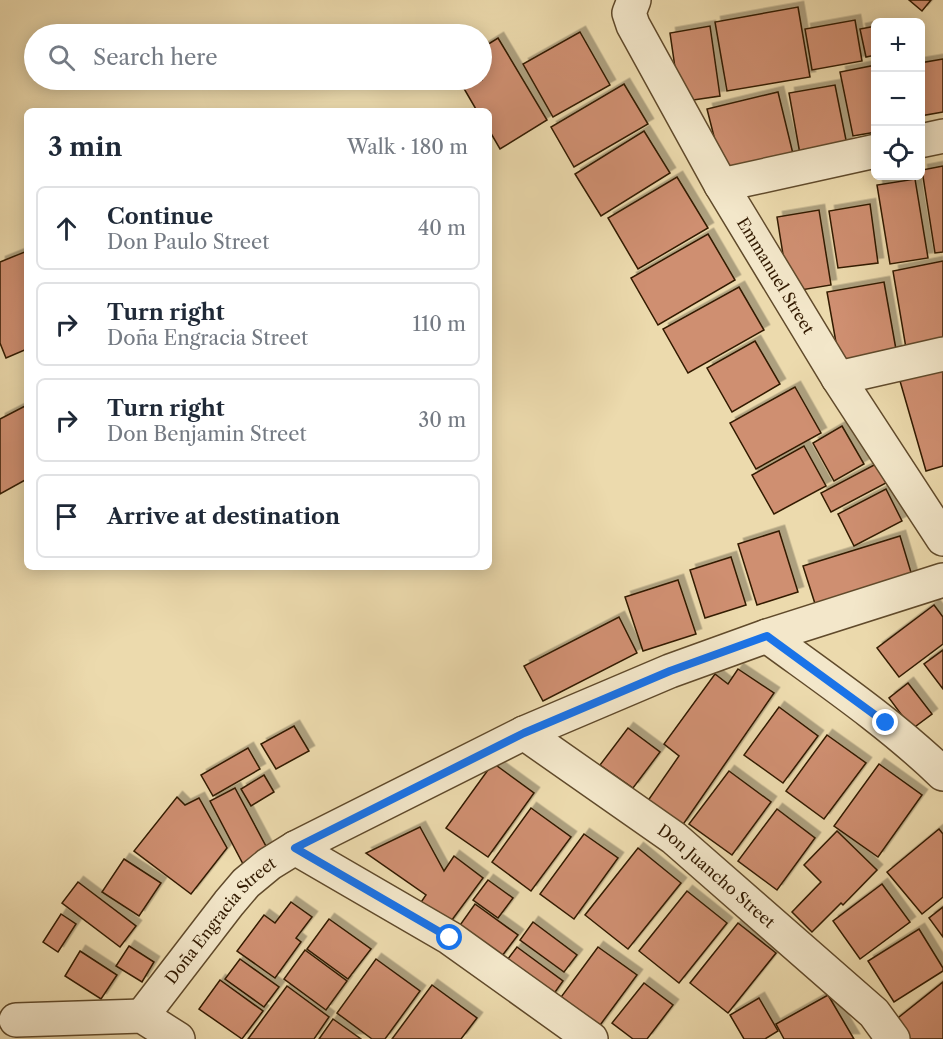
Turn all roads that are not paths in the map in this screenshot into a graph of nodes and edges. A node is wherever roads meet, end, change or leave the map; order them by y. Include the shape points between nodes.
1 (633, 1) edge
2 (943, 136) edge
3 (925, 140) edge
4 (871, 152) edge
5 (721, 185) junction
6 (943, 354) edge
7 (838, 378) junction
8 (943, 539) edge
9 (943, 580) edge
10 (767, 636) junction
11 (524, 733) junction
12 (943, 774) edge
13 (295, 848) junction
14 (142, 1016) junction
15 (16, 1020) dead end
16 (178, 1039) edge
17 (591, 1039) edge
18 (893, 1039) edge

1 - 5 street, Emmanuel Street via 629,13 633,25
2 - 3 street
4 - 5 street
5 - 7 street, Emmanuel Street
6 - 7 street
7 - 8 street, Emmanuel Street
9 - 10 street, Doña Engracia Street
10 - 11 street, Doña Engracia Street via 670,671
10 - 12 street via 886,723
11 - 13 street, Doña Engracia Street
11 - 18 street, Don Juancho Street via 674,838 874,1013
13 - 14 street, Doña Engracia Street via 246,883
13 - 17 street via 450,938
14 - 15 street
14 - 16 street

